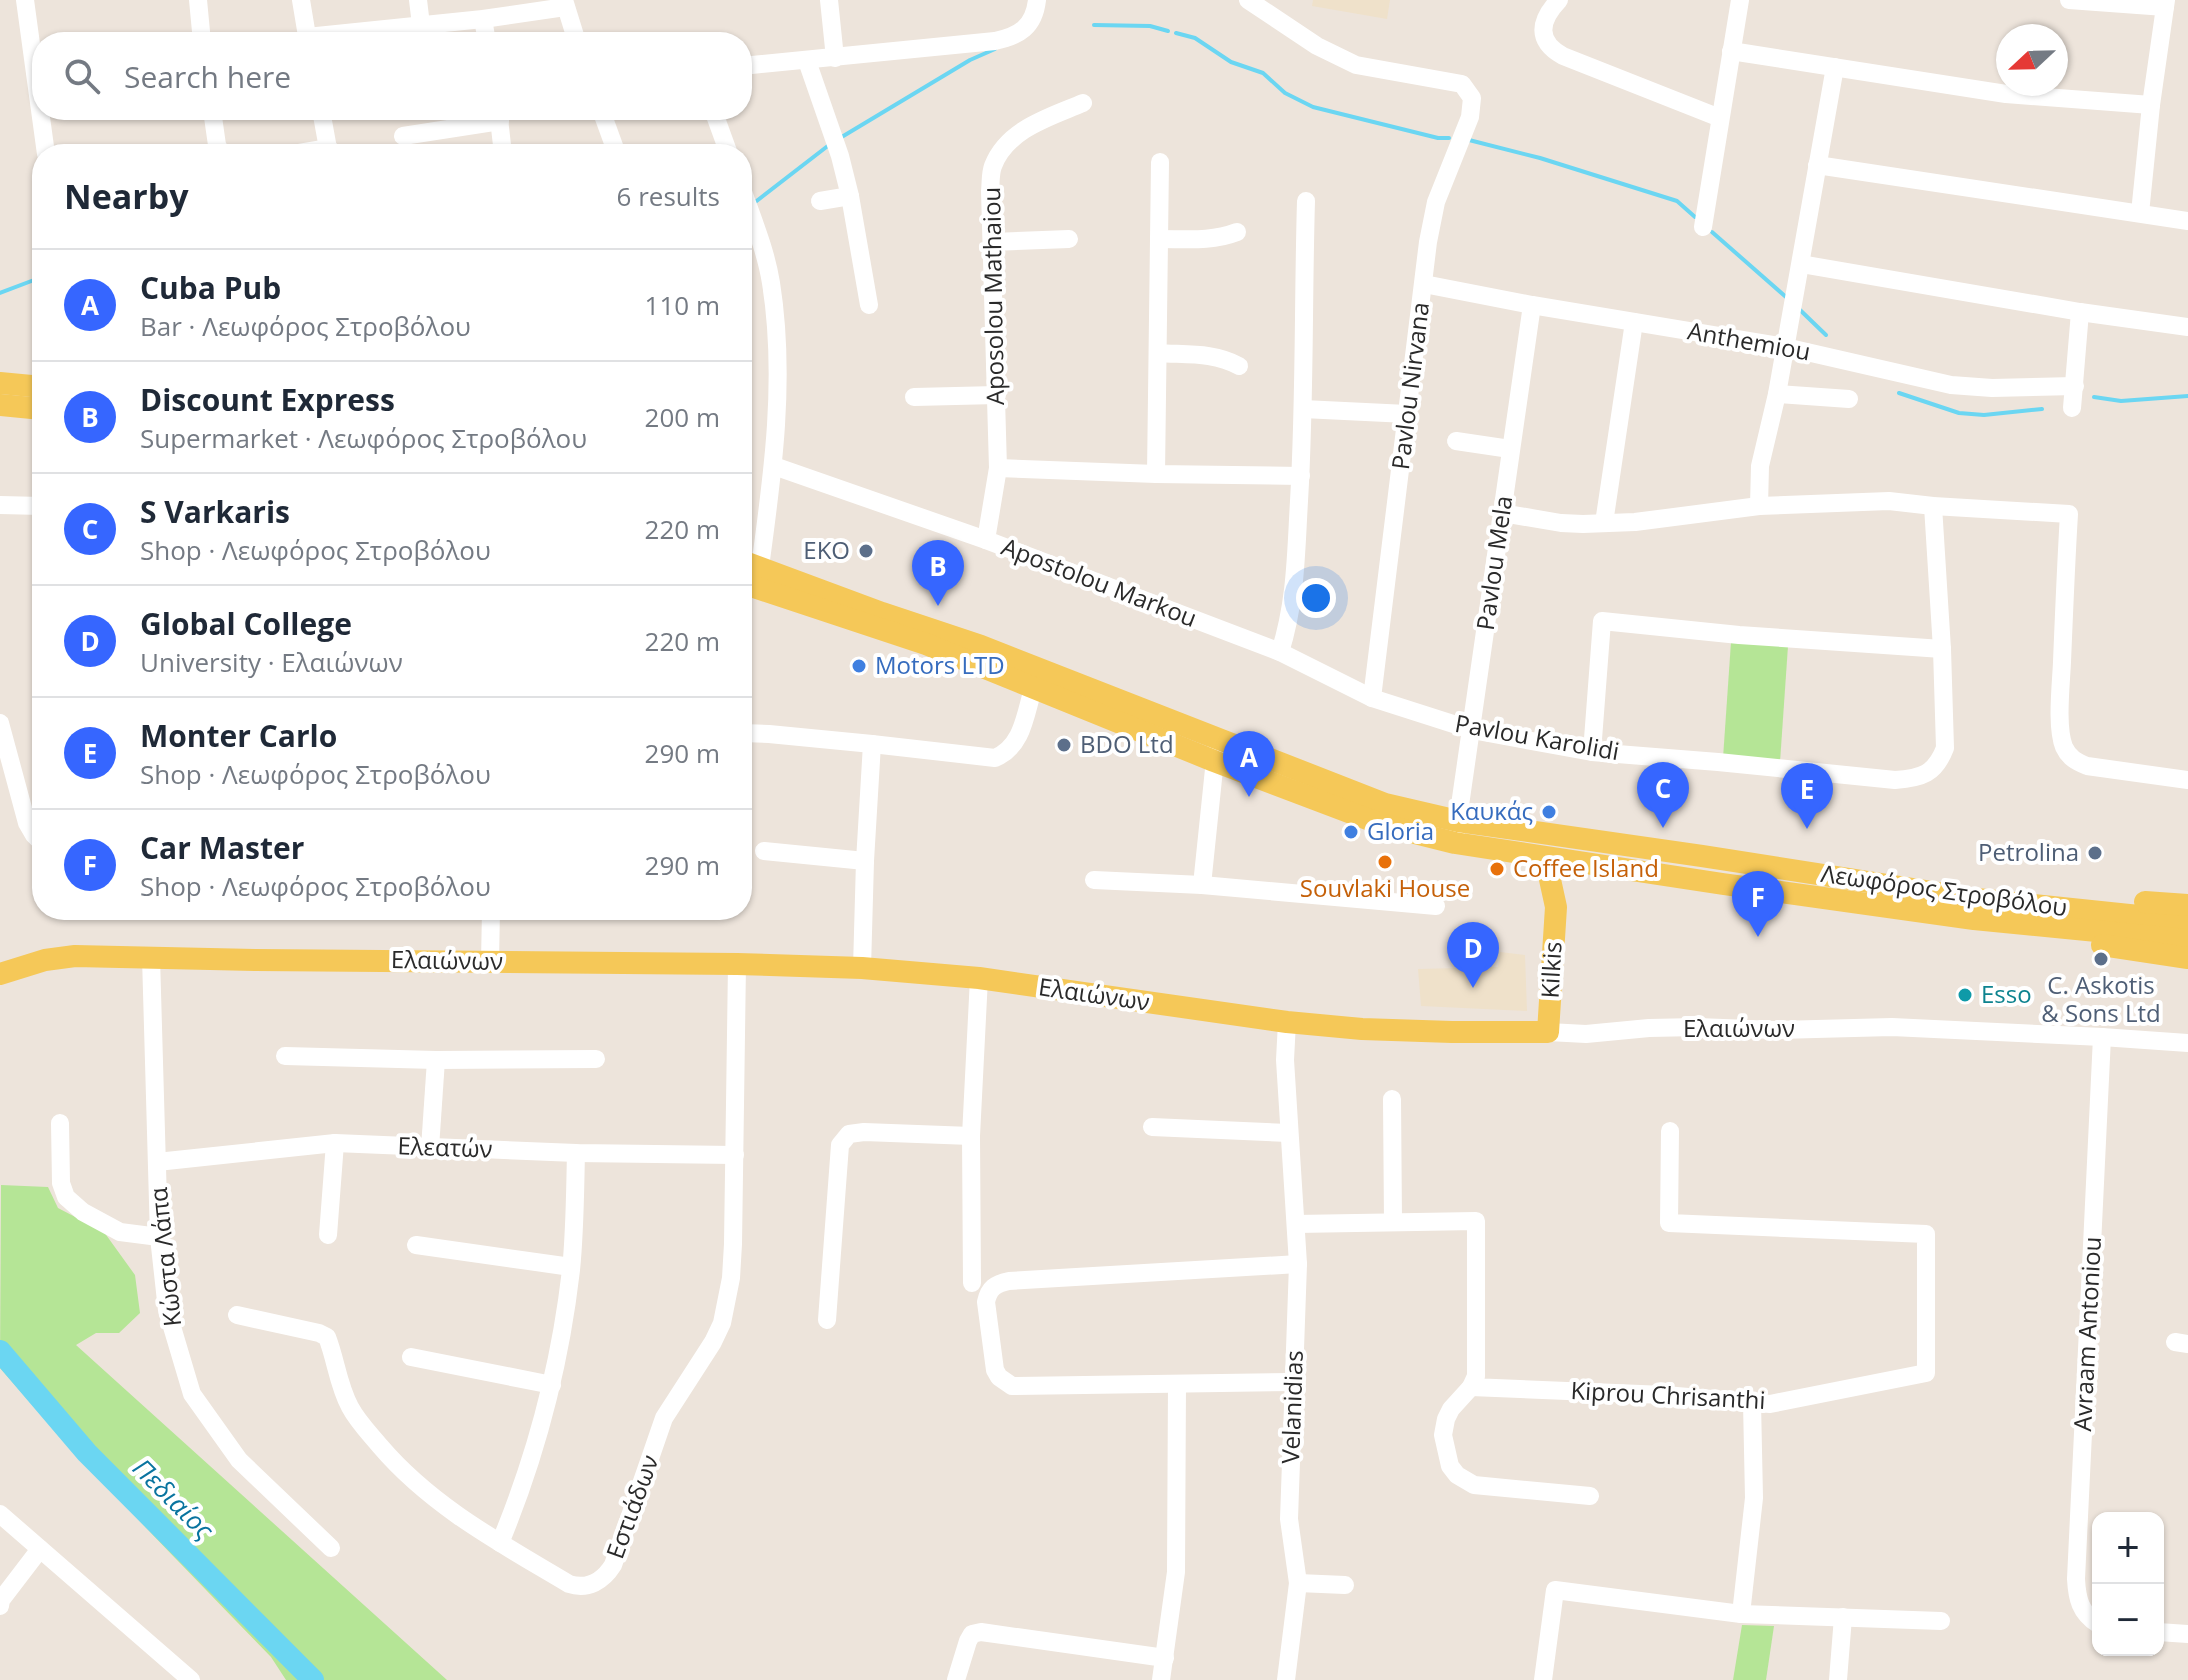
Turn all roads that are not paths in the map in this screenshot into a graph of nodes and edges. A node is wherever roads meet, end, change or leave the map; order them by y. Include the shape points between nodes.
1 (25, 0) edge
2 (198, 0) edge
3 (301, 0) edge
4 (418, 0) edge
5 (829, 0) edge
6 (1037, 0) edge
7 (1248, 0) edge
8 (1559, 0) edge
9 (1740, 0) edge
10 (2069, 0) edge
11 (564, 3) edge
12 (2165, 4) edge
13 (483, 19) junction
14 (421, 25) junction
15 (201, 32) edge
16 (307, 32) edge
17 (364, 32) edge
18 (485, 32) edge
19 (574, 32) edge
20 (32, 38) edge
21 (1731, 51) junction
22 (835, 58) junction
23 (807, 61) junction
24 (752, 65) edge
25 (1835, 67) junction
26 (1083, 103) dead end
27 (2151, 105) junction
28 (1720, 118) junction
29 (43, 120) edge
30 (213, 120) edge
31 (323, 120) edge
32 (476, 120) edge
33 (500, 120) edge
34 (605, 120) edge
35 (717, 120) edge
36 (403, 136) dead end
37 (45, 144) edge
38 (217, 144) edge
39 (328, 144) edge
40 (502, 144) edge
41 (613, 144) edge
42 (725, 144) edge
43 (1160, 162) dead end
44 (1817, 165) junction
45 (850, 196) junction
46 (820, 201) dead end
47 (1306, 201) dead end
48 (2140, 213) junction
49 (752, 217) edge
50 (2188, 221) edge
51 (1703, 227) dead end
52 (1237, 232) dead end
53 (1069, 239) dead end
54 (1159, 239) junction
55 (993, 242) junction
56 (1801, 264) junction
57 (1424, 284) junction
58 (869, 305) dead end
59 (1532, 305) junction
60 (2080, 312) junction
61 (1634, 322) junction
62 (2188, 327) edge
63 (1785, 347) junction
64 (1158, 353) junction
65 (1239, 366) dead end
66 (0, 383) edge
67 (32, 386) edge
68 (2075, 386) junction
69 (1777, 394) junction
70 (997, 395) junction
71 (914, 397) dead end
72 (1849, 399) dead end
73 (0, 405) edge
74 (32, 408) edge
75 (2072, 408) dead end
76 (1303, 409) junction
77 (1407, 414) junction
78 (1456, 441) dead end
79 (1510, 449) junction
80 (774, 466) junction
81 (998, 468) junction
82 (1156, 474) junction
83 (1301, 476) junction
84 (0, 505) edge
85 (32, 506) edge
86 (1759, 506) junction
87 (1933, 506) junction
88 (1502, 513) junction
89 (1604, 523) junction
90 (986, 540) junction
91 (752, 560) edge
92 (752, 564) edge
93 (752, 586) edge
94 (1942, 649) junction
95 (1280, 652) junction
96 (1033, 689) junction
97 (1372, 698) junction
98 (0, 723) edge
99 (1472, 730) junction
100 (752, 733) edge
101 (872, 744) junction
102 (1216, 750) junction
103 (1592, 752) junction
104 (2188, 780) edge
105 (32, 832) edge
106 (1456, 832) junction
107 (764, 851) dead end
108 (1536, 856) junction
109 (865, 861) junction
110 (1585, 864) junction
111 (1094, 880) dead end
112 (1202, 885) junction
113 (2188, 905) edge
114 (1436, 906) dead end
115 (1556, 907) junction
116 (1975, 909) junction
117 (491, 920) edge
118 (2188, 921) edge
119 (2188, 940) edge
120 (151, 957) junction
121 (2188, 958) edge
122 (490, 962) junction
123 (737, 964) junction
124 (862, 968) junction
125 (0, 974) edge
126 (979, 978) junction
127 (1287, 1022) junction
128 (1548, 1032) junction
129 (2102, 1037) junction
130 (2188, 1043) edge
131 (285, 1056) dead end
132 (596, 1059) dead end
133 (436, 1060) junction
134 (1392, 1099) dead end
135 (60, 1123) dead end
136 (1152, 1127) dead end
137 (1670, 1131) dead end
138 (1288, 1133) junction
139 (971, 1136) junction
140 (335, 1143) junction
141 (430, 1148) junction
142 (576, 1153) junction
143 (735, 1155) junction
144 (157, 1162) junction
145 (1393, 1222) junction
146 (1296, 1224) junction
147 (328, 1235) dead end
148 (159, 1237) junction
149 (416, 1245) dead end
150 (1298, 1264) junction
151 (571, 1267) junction
152 (972, 1283) dead end
153 (237, 1315) dead end
154 (827, 1320) dead end
155 (411, 1357) dead end
156 (1294, 1382) junction
157 (1177, 1384) junction
158 (552, 1385) junction
159 (1471, 1387) junction
160 (1752, 1402) junction
161 (1590, 1496) dead end
162 (0, 1514) edge
163 (500, 1543) junction
164 (331, 1548) dead end
165 (40, 1549) junction
166 (1298, 1583) junction
167 (1345, 1585) dead end
168 (0, 1606) edge
169 (1741, 1614) junction
170 (1843, 1617) junction
171 (2092, 1620) edge
172 (1941, 1621) dead end
173 (2164, 1632) edge
174 (2188, 1634) edge
175 (1165, 1658) junction
176 (191, 1680) edge
177 (956, 1680) edge
178 (1161, 1680) edge
179 (1286, 1680) edge
180 (1543, 1680) edge
181 (1838, 1680) edge

1 - 20 street
2 - 15 street
3 - 16 street
4 - 14 street
5 - 22 street
6 - 22 street via 1028,26 1010,38
7 - 57 street, Pavlou Nirvana via 1356,65 1462,84 1472,98 1470,117 1436,202
8 - 28 street via 1544,26 1551,50
9 - 21 street
10 - 12 street
11 - 13 street
11 - 19 street
12 - 27 street
13 - 14 street
13 - 18 street
14 - 17 street
21 - 25 street
21 - 28 street
22 - 23 street
23 - 24 street
23 - 45 street
25 - 27 street via 2006,94
25 - 44 street
26 - 55 street, Aposolou Mathaiou via 1034,124 999,153 990,191
27 - 48 street
28 - 51 street
29 - 37 street
30 - 38 street
31 - 39 street
32 - 36 street
33 - 40 street
34 - 41 street
35 - 42 street
43 - 54 street
44 - 48 street
44 - 56 street
45 - 46 street
45 - 58 street
47 - 76 street
48 - 50 street
49 - 80 street via 771,281 776,321
52 - 54 street via 1207,240
53 - 55 street
54 - 64 street
55 - 70 street, Aposolou Mathaiou
56 - 60 street
56 - 63 street
57 - 59 street, Anthemiou
57 - 77 street, Pavlou Nirvana
59 - 61 street, Anthemiou
59 - 79 street, Pavlou Mela
60 - 62 street
60 - 68 street
61 - 63 street, Anthemiou
61 - 89 street
63 - 68 street, Anthemiou via 1951,385
63 - 69 street
64 - 65 street via 1224,358
64 - 82 street
66 - 67 main road
68 - 75 street
69 - 72 street
69 - 86 street via 1760,466
70 - 71 street
70 - 81 street, Aposolou Mathaiou
73 - 74 main road
76 - 77 street
76 - 83 street
77 - 97 street, Pavlou Nirvana
78 - 79 street
79 - 88 street, Pavlou Mela
80 - 90 street, Apostolou Markou
80 - 91 street
81 - 82 street
81 - 90 street, Aposolou Mathaiou
82 - 83 street
83 - 95 street via 1293,596
84 - 85 street
86 - 87 street via 1889,501
86 - 89 street
87 - 94 street
87 - 104 street via 2069,514 2060,698 2064,746 2077,763 2087,766
88 - 89 street via 1561,523
88 - 99 street, Pavlou Mela
90 - 95 street, Apostolou Markou
92 - 102 main road, Λεωφόρος Στροβόλου via 981,646
93 - 96 main road, Λεωφόρος Στροβόλου via 926,644
94 - 103 street, Pavlou Karolidi via 1945,748 1939,763 1920,776 1895,780
94 - 103 street via 1602,621
95 - 97 street, Apostolou Markou
96 - 101 street via 1018,740 995,758
96 - 102 main road, Λεωφόρος Στροβόλου
97 - 99 street, Pavlou Karolidi
98 - 105 street
99 - 103 street, Pavlou Karolidi
99 - 106 street, Pavlou Mela
100 - 101 street
101 - 109 street
102 - 106 main road, Λεωφόρος Στροβόλου via 1383,825
102 - 112 street
106 - 108 main road, Λεωφόρος Στροβόλου
106 - 116 main road, Λεωφόρος Στροβόλου via 1707,857
107 - 109 street
108 - 110 main road, Λεωφόρος Στροβόλου
108 - 115 main road, Kilkis via 1549,875
109 - 124 street
110 - 115 main road, Kilkis via 1563,882
110 - 116 main road, Λεωφόρος Στροβόλου
111 - 112 street
112 - 114 street
113 - 116 main road via 2016,894
115 - 128 main road, Kilkis
116 - 118 main road, Λεωφόρος Στροβόλου
116 - 119 main road, Λεωφόρος Στροβόλου
116 - 121 main road via 2009,931
117 - 122 street
120 - 122 main road, Ελαιώνων
120 - 125 main road, Ελαιώνων via 75,956
120 - 144 street, Κώστα Λάπα
122 - 123 main road, Ελαιώνων
123 - 124 main road, Ελαιώνων
123 - 143 street, Εστιάδων
124 - 126 main road, Ελαιώνων
126 - 127 main road, Ελαιώνων
126 - 139 street
127 - 128 main road, Ελαιώνων via 1362,1029
127 - 138 street, Velanidias
128 - 129 street, Ελαιώνων via 1892,1027
129 - 130 street, Ελαιώνων
129 - 171 street, Avraam Antoniou via 2076,1579 2080,1605
131 - 133 street
132 - 133 street
133 - 141 street
134 - 145 street
135 - 148 street via 66,1197 120,1232
136 - 138 street
137 - 160 street, Kiprou Chrisanthi via 1669,1223 1926,1234 1926,1373 1770,1404
138 - 146 street, Velanidias
139 - 152 street
139 - 154 street via 864,1132 849,1134 840,1145
140 - 141 street, Ελεατών
140 - 144 street, Ελεατών
140 - 147 street
141 - 142 street, Ελεατών
142 - 143 street, Ελεατών
142 - 151 street
143 - 163 street, Εστιάδων via 731,1278 722,1323 664,1418 609,1571 579,1587
144 - 148 street, Κώστα Λάπα
145 - 146 street
145 - 159 street via 1476,1221 1476,1376
146 - 150 street, Velanidias
148 - 164 street, Κώστα Λάπα via 167,1310 192,1394 239,1460
149 - 151 street
150 - 156 street, Velanidias
150 - 157 street via 1009,1281 988,1293 995,1370 1005,1383
151 - 158 street
153 - 163 street, Εστιάδων via 327,1337 342,1390 358,1420 424,1491
155 - 158 street
156 - 157 street
156 - 166 street, Velanidias via 1289,1519
157 - 175 street via 1176,1572
158 - 163 street
159 - 160 street, Kiprou Chrisanthi
159 - 161 street via 1451,1409 1443,1435 1457,1475 1474,1485
160 - 169 street via 1754,1498
162 - 165 street
165 - 168 street
165 - 176 street
166 - 167 street
166 - 179 street, Velanidias
169 - 170 street
169 - 180 street via 1555,1590
170 - 172 street
170 - 181 street
173 - 174 street
175 - 177 street via 981,1632 968,1641
175 - 178 street

